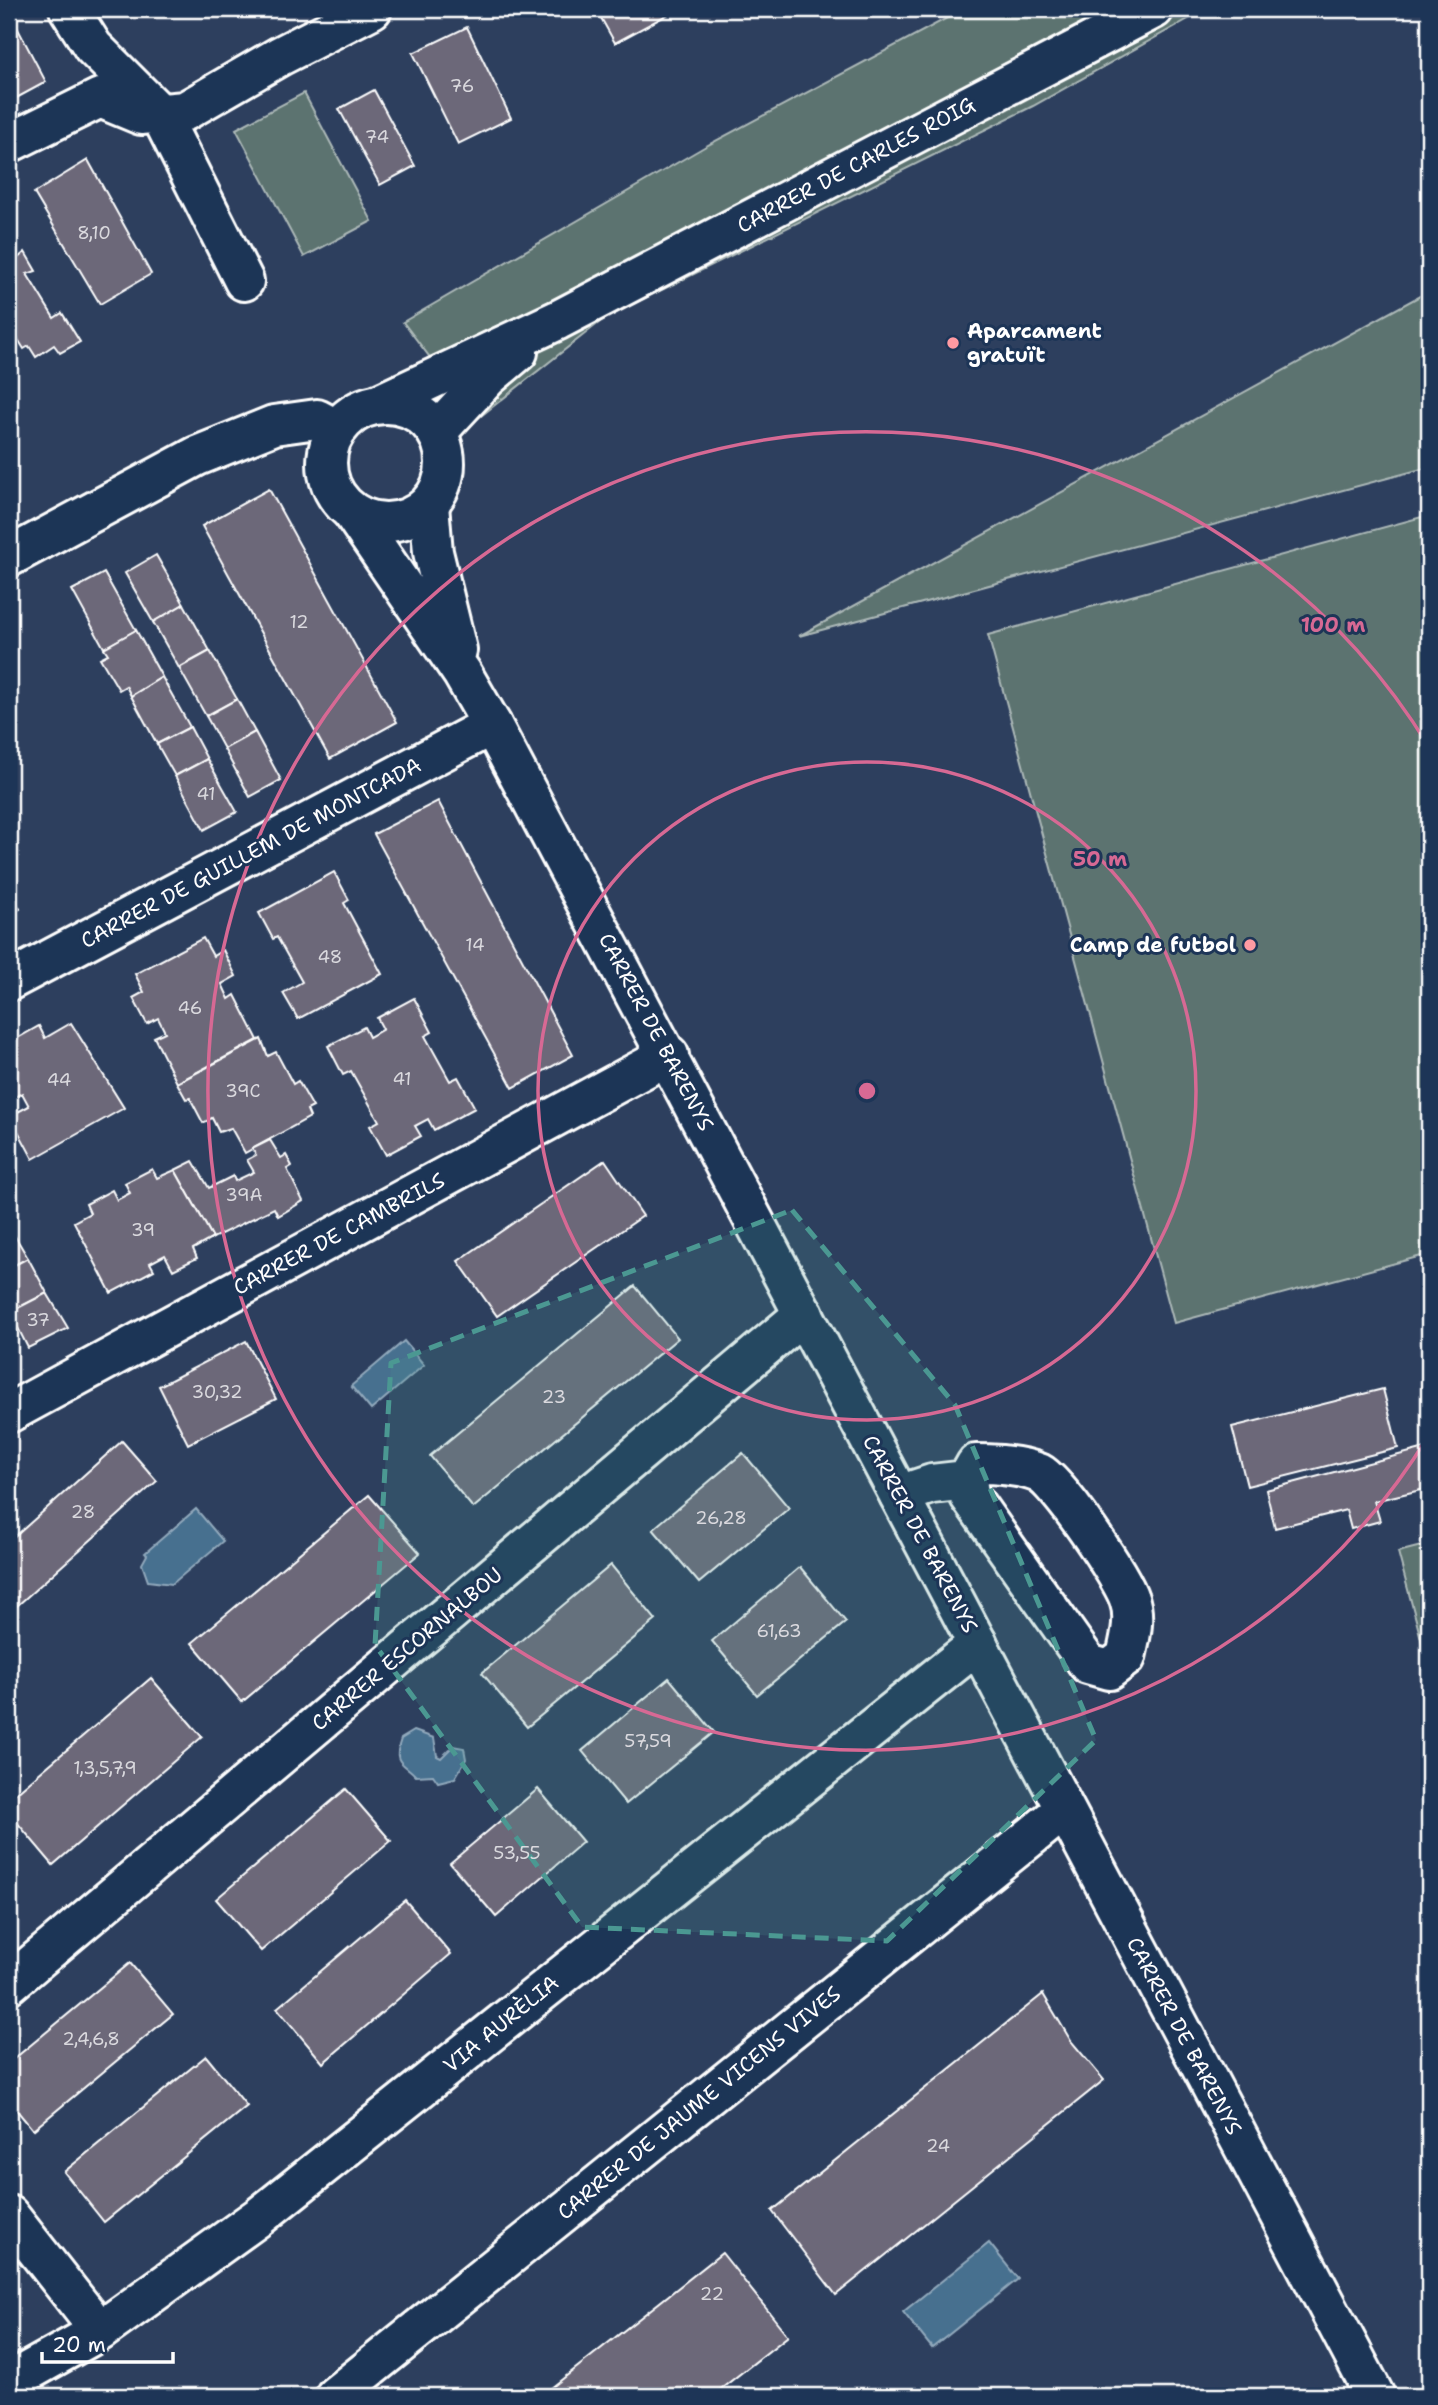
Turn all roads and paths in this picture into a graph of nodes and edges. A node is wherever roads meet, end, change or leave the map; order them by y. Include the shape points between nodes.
1 (69, 9) edge
2 (372, 9) edge
3 (1154, 9) edge
4 (160, 114) junction
5 (9, 143) edge
6 (244, 281) dead end
7 (558, 320) junction
8 (381, 402) junction
9 (336, 429) junction
10 (437, 432) junction
11 (429, 505) junction
12 (352, 512) junction
13 (9, 557) edge
14 (462, 673) junction
15 (492, 726) junction
16 (9, 981) edge
17 (669, 1055) junction
18 (804, 1314) junction
19 (9, 1413) edge
20 (967, 1480) junction
21 (899, 1495) junction
22 (978, 1644) junction
23 (1064, 1810) junction
24 (9, 1984) edge
25 (9, 2215) edge
26 (100, 2332) junction
27 (9, 2382) edge
28 (335, 2396) edge
29 (1376, 2396) edge

1 - 4 street via 93,47
2 - 4 street via 185,111
3 - 7 street, CARRER DE CARLES ROIG
4 - 5 street via 141,115 100,99
4 - 6 street
7 - 8 street, CARRER DE CARLES ROIG
7 - 10 street, CARRER DE CARLES ROIG via 486,378
8 - 9 street via 364,407
8 - 10 street via 403,405 422,415
9 - 12 street via 327,450 327,474 335,495
9 - 13 street via 317,419 274,425 197,456
10 - 11 street via 445,450 445,469
11 - 12 street via 392,522 371,521
11 - 14 street via 433,552
12 - 14 street
14 - 15 street, CARRER DE BARENYS
15 - 16 street, CARRER DE GUILLEM DE MONTCADA
15 - 17 street, CARRER DE BARENYS
17 - 18 street, CARRER DE BARENYS
17 - 19 street, CARRER DE CAMBRILS
18 - 21 street, CARRER DE BARENYS
18 - 24 street, CARRER ESCORNALBOU
20 - 20 street via 969,1495 1088,1664 1109,1670 1126,1657 1132,1626 1129,1599 1065,1495 1041,1474 1003,1465 976,1464
20 - 21 street via 932,1484
21 - 22 street, CARRER DE BARENYS
22 - 23 street, CARRER DE BARENYS
22 - 26 street, VIA AURÈLIA via 260,2216
23 - 28 street, CARRER DE JAUME VICENS VIVES
23 - 29 street, CARRER DE BARENYS
25 - 26 street
26 - 27 street, VIA AURÈLIA

